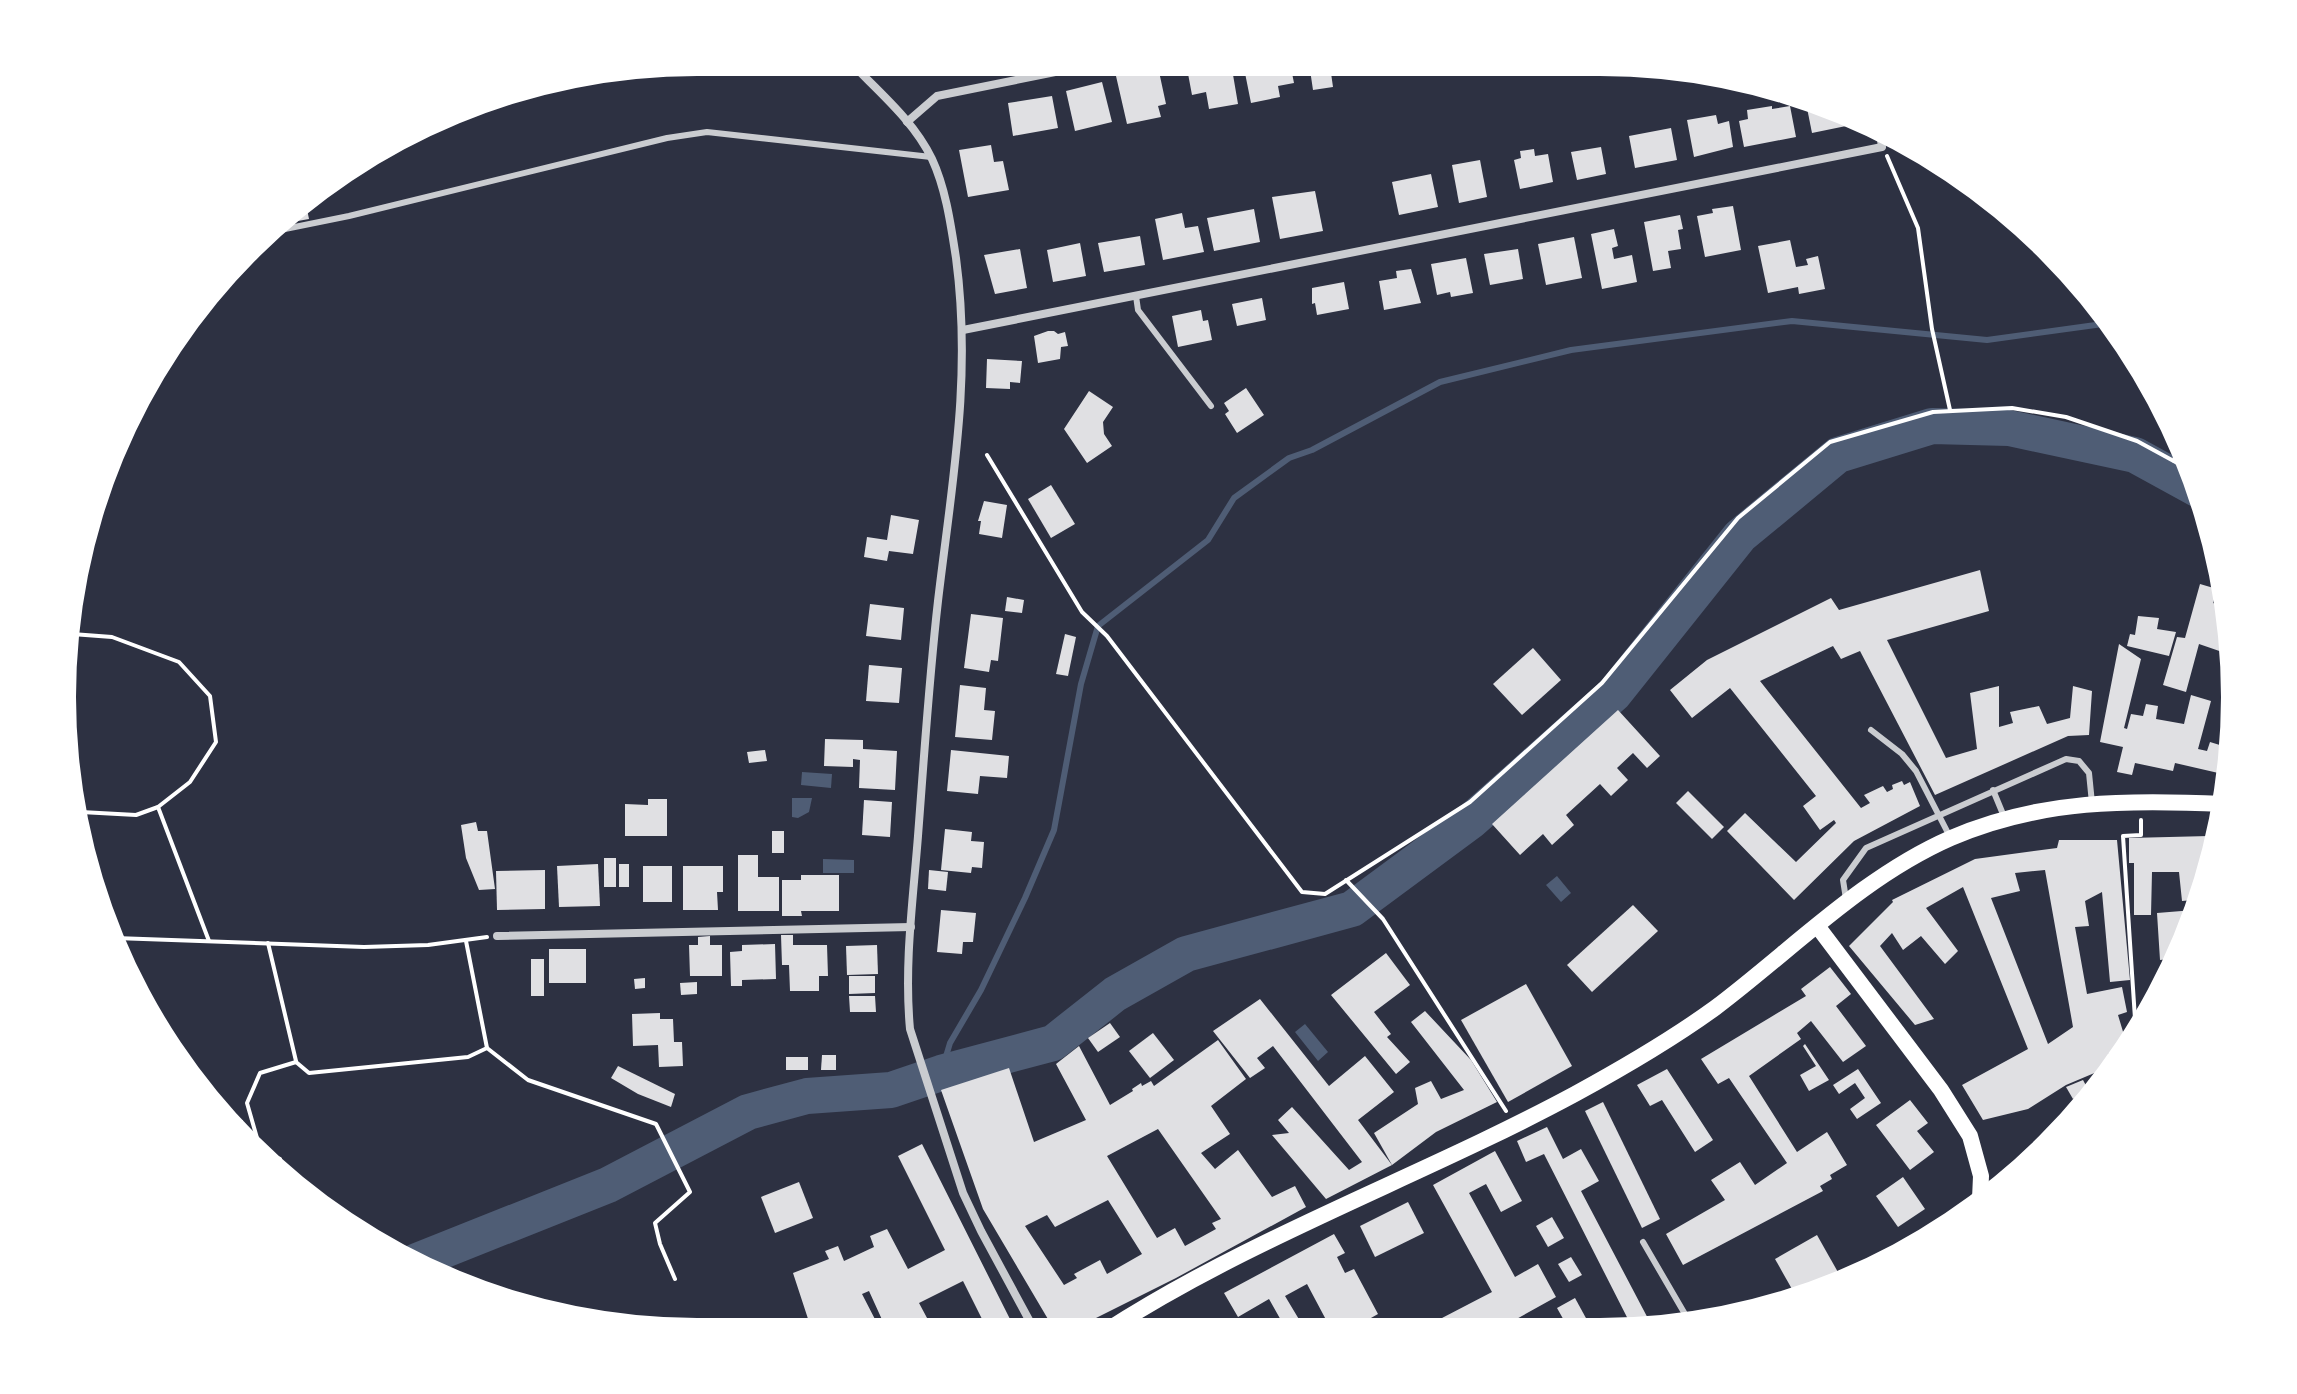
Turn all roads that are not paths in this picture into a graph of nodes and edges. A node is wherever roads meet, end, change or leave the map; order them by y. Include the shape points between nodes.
1 (863, 76) edge
2 (1036, 76) edge
3 (907, 122) junction
4 (1881, 143) edge
5 (931, 157) junction
6 (291, 228) edge
7 (1136, 296) junction
8 (963, 330) junction
9 (1211, 406) dead end
10 (1871, 730) dead end
11 (1993, 790) junction
12 (2092, 803) junction
13 (2212, 804) edge
14 (1940, 814) junction
15 (2005, 819) junction
16 (1951, 839) junction
17 (1846, 902) junction
18 (911, 927) junction
19 (1818, 927) junction
20 (497, 936) road end
21 (1980, 1188) edge
22 (1643, 1242) dead end
23 (1684, 1312) edge
24 (1028, 1318) edge
25 (1128, 1318) edge

1 - 3 street
2 - 3 street via 937,96
3 - 5 street
4 - 7 street
5 - 6 lane via 707,132
5 - 8 street via 952,233
7 - 8 street
7 - 9 lane via 1138,310
8 - 18 street via 960,431 933,653
10 - 14 lane via 1916,771
11 - 12 lane via 2066,759 2079,761 2089,773
11 - 14 lane
11 - 15 lane
12 - 13 main road
12 - 15 main road
14 - 16 lane
14 - 17 lane via 1866,848 1843,880
15 - 16 main road
16 - 17 main road
17 - 19 main road
18 - 20 street
18 - 24 street via 908,1006 916,1053 963,1193
19 - 21 main road via 1970,1136
19 - 25 main road via 1713,1010 1575,1094 1196,1278
22 - 23 lane

